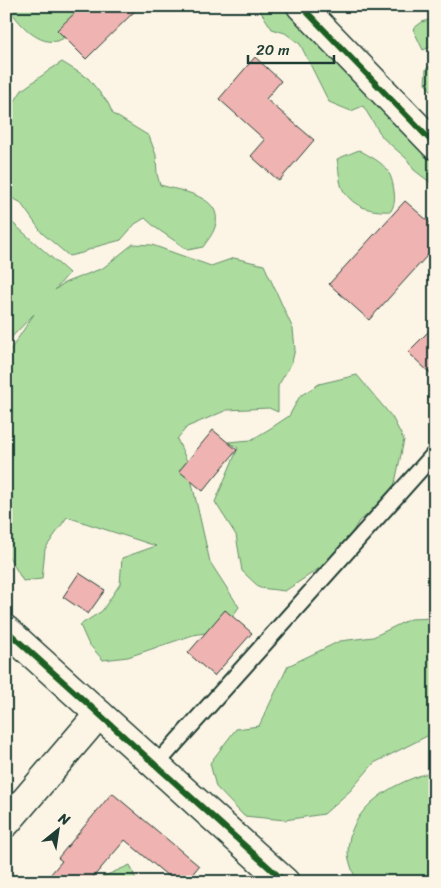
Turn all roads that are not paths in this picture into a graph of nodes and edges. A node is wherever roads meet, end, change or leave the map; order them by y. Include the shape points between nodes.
1 (301, 6) edge
2 (435, 145) edge
3 (435, 452) edge
4 (6, 630) edge
5 (99, 714) junction
6 (155, 766) junction
7 (6, 823) edge
8 (285, 882) edge

1 - 2 street
3 - 6 lane
4 - 5 street
5 - 6 street
5 - 7 street
6 - 8 street

